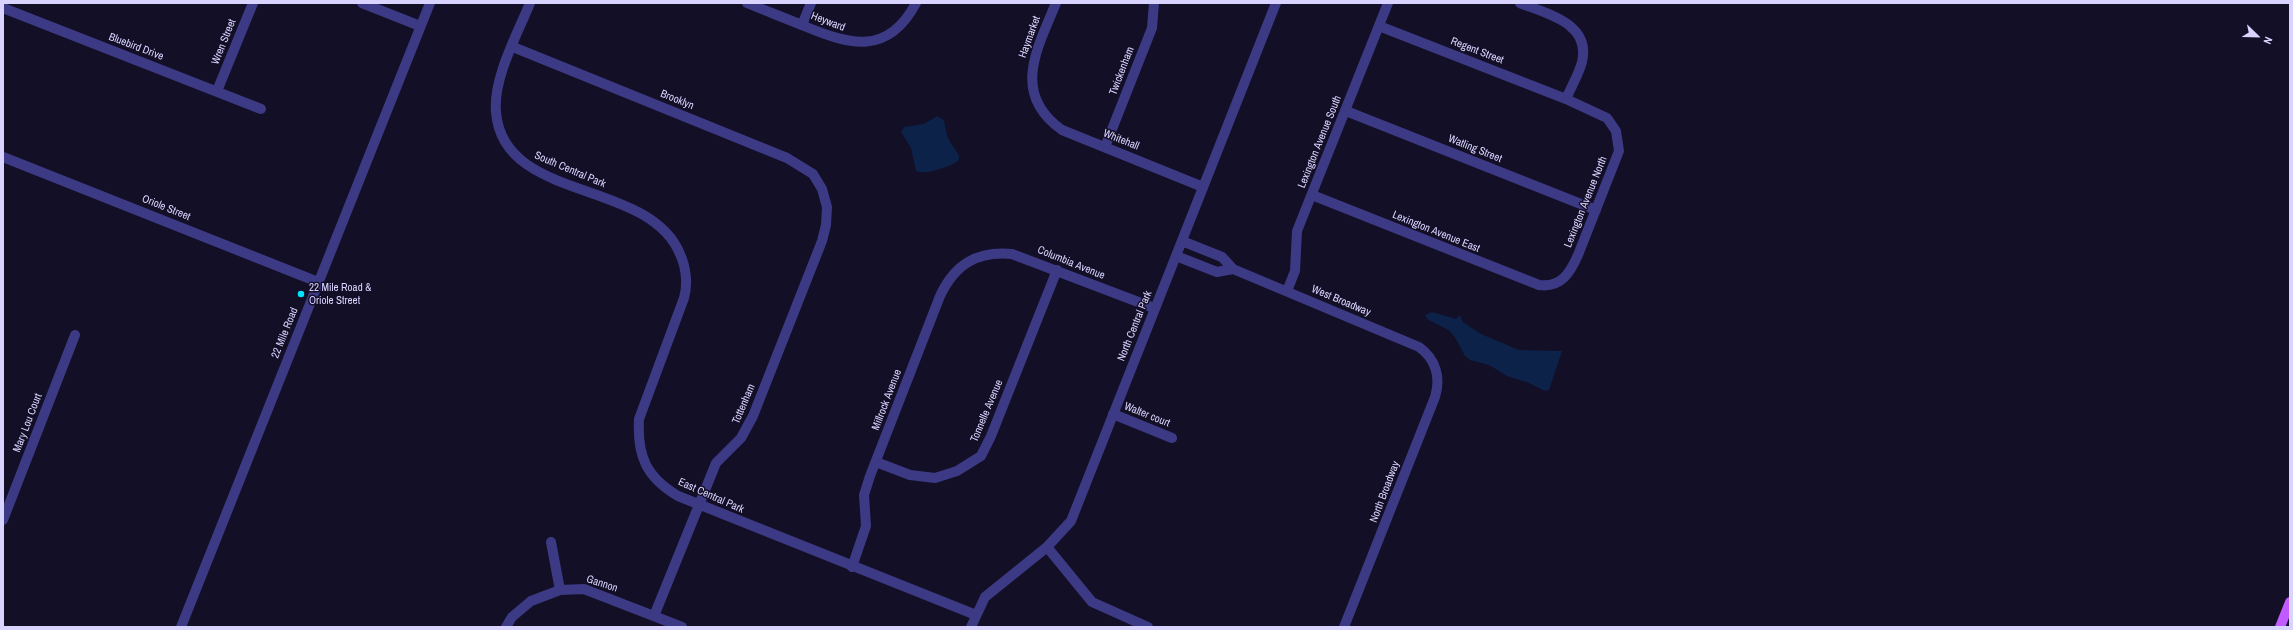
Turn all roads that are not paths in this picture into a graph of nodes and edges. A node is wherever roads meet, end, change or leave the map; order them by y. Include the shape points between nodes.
1 (253, 3) edge
2 (362, 3) edge
3 (430, 3) edge
4 (530, 3) edge
5 (747, 3) edge
6 (811, 3) edge
7 (916, 3) edge
8 (1056, 3) edge
9 (1154, 3) edge
10 (1276, 3) edge
11 (1388, 3) edge
12 (1520, 3) edge
13 (3, 8) edge
14 (802, 25) junction
15 (420, 26) junction
16 (1379, 26) junction
17 (513, 47) junction
18 (217, 91) junction
19 (1566, 99) junction
20 (1038, 104) joint
21 (260, 109) dead end
22 (1346, 111) junction
23 (1105, 147) junction
24 (3, 157) edge
25 (1203, 187) junction
26 (822, 190) joint
27 (1312, 195) junction
28 (1596, 210) junction
29 (1182, 241) junction
30 (1203, 249) junction
31 (1176, 256) junction
32 (978, 257) joint
33 (683, 260) joint
34 (1197, 265) junction
35 (1233, 269) junction
36 (1057, 270) junction
37 (318, 282) junction
38 (1553, 285) joint
39 (1287, 291) junction
40 (1154, 308) junction
41 (75, 335) dead end
42 (1434, 364) joint
43 (1113, 414) junction
44 (1172, 438) dead end
45 (876, 462) junction
46 (698, 505) junction
47 (3, 520) edge
48 (552, 542) dead end
49 (1047, 547) junction
50 (852, 566) junction
51 (560, 590) junction
52 (2290, 602) edge
53 (976, 615) junction
54 (654, 616) junction
55 (181, 627) edge
56 (506, 627) edge
57 (682, 627) edge
58 (971, 627) edge
59 (1148, 627) edge
60 (1344, 627) edge
61 (2280, 627) edge

1 - 18 street, Wren Street
2 - 15 street
3 - 15 street, 22 Mile Road
4 - 17 street, South Central Park
5 - 14 street, Heyward
6 - 14 street
7 - 14 street, Heyward via 909,17 898,28 864,43 843,41
8 - 20 street, Haymarket via 1032,65 1032,83
9 - 23 street, Twickenham via 1152,28
10 - 25 street, North Central Park
11 - 16 street, Lexington Avenue South
12 - 19 street via 1565,21 1576,30 1582,48 1582,62
13 - 18 street, Bluebird Drive
15 - 37 street, 22 Mile Road
16 - 19 street, Regent Street
16 - 22 street, Lexington Avenue South
17 - 26 street, Brooklyn via 787,158 813,174
17 - 33 street, South Central Park via 499,82 496,105 499,128 511,151 537,171 632,209 656,222 676,243
18 - 21 street, Bluebird Drive
19 - 28 street, Lexington Avenue North via 1600,114 1612,124 1618,138 1617,156
20 - 23 street, Whitehall via 1045,116 1062,130
22 - 27 street, Lexington Avenue South
22 - 28 street, Watling Street
23 - 25 street, Whitehall
24 - 37 street, Oriole Street
25 - 29 street, North Central Park
26 - 46 street, Tottenham via 828,207 822,241 745,432 716,463
27 - 38 street, Lexington Avenue East via 1534,284
27 - 39 street, Lexington Avenue South via 1297,231 1295,271
28 - 38 street, Lexington Avenue North via 1572,269 1567,277
29 - 30 street, West Broadway
29 - 31 street, North Central Park
30 - 34 street
30 - 35 street, West Broadway via 1222,257
31 - 34 street, West Broadway
31 - 40 street, North Central Park
32 - 36 street, Columbia Avenue via 994,252 1012,254
32 - 45 street, Millrock Avenue via 959,269 944,288
33 - 46 street, East Central Park via 686,280 684,298 641,409 638,436 644,463 661,486
34 - 35 street, West Broadway via 1217,272
35 - 39 street, West Broadway
36 - 40 street, Columbia Avenue
36 - 45 street, Tonnelle Avenue via 981,456 957,472 935,478 910,475
37 - 55 street, 22 Mile Road
39 - 42 street, West Broadway via 1419,347
40 - 43 street, North Central Park
41 - 47 street, Mary Lou Court
42 - 60 street, North Broadway via 1438,379 1435,397
43 - 44 street, Walter court
43 - 49 street, North Central Park via 1071,520
45 - 50 street, Millrock Avenue via 864,495 865,532
46 - 50 street, East Central Park
46 - 54 street, Tottenham
48 - 51 street
49 - 53 street, North Central Park via 991,591
49 - 59 street via 1092,602
50 - 53 street, East Central Park
51 - 54 street, Gannon via 584,589
51 - 56 street, Gannon via 531,601 512,617
52 - 61 main road
53 - 58 street, North Central Park
54 - 57 street, Gannon

